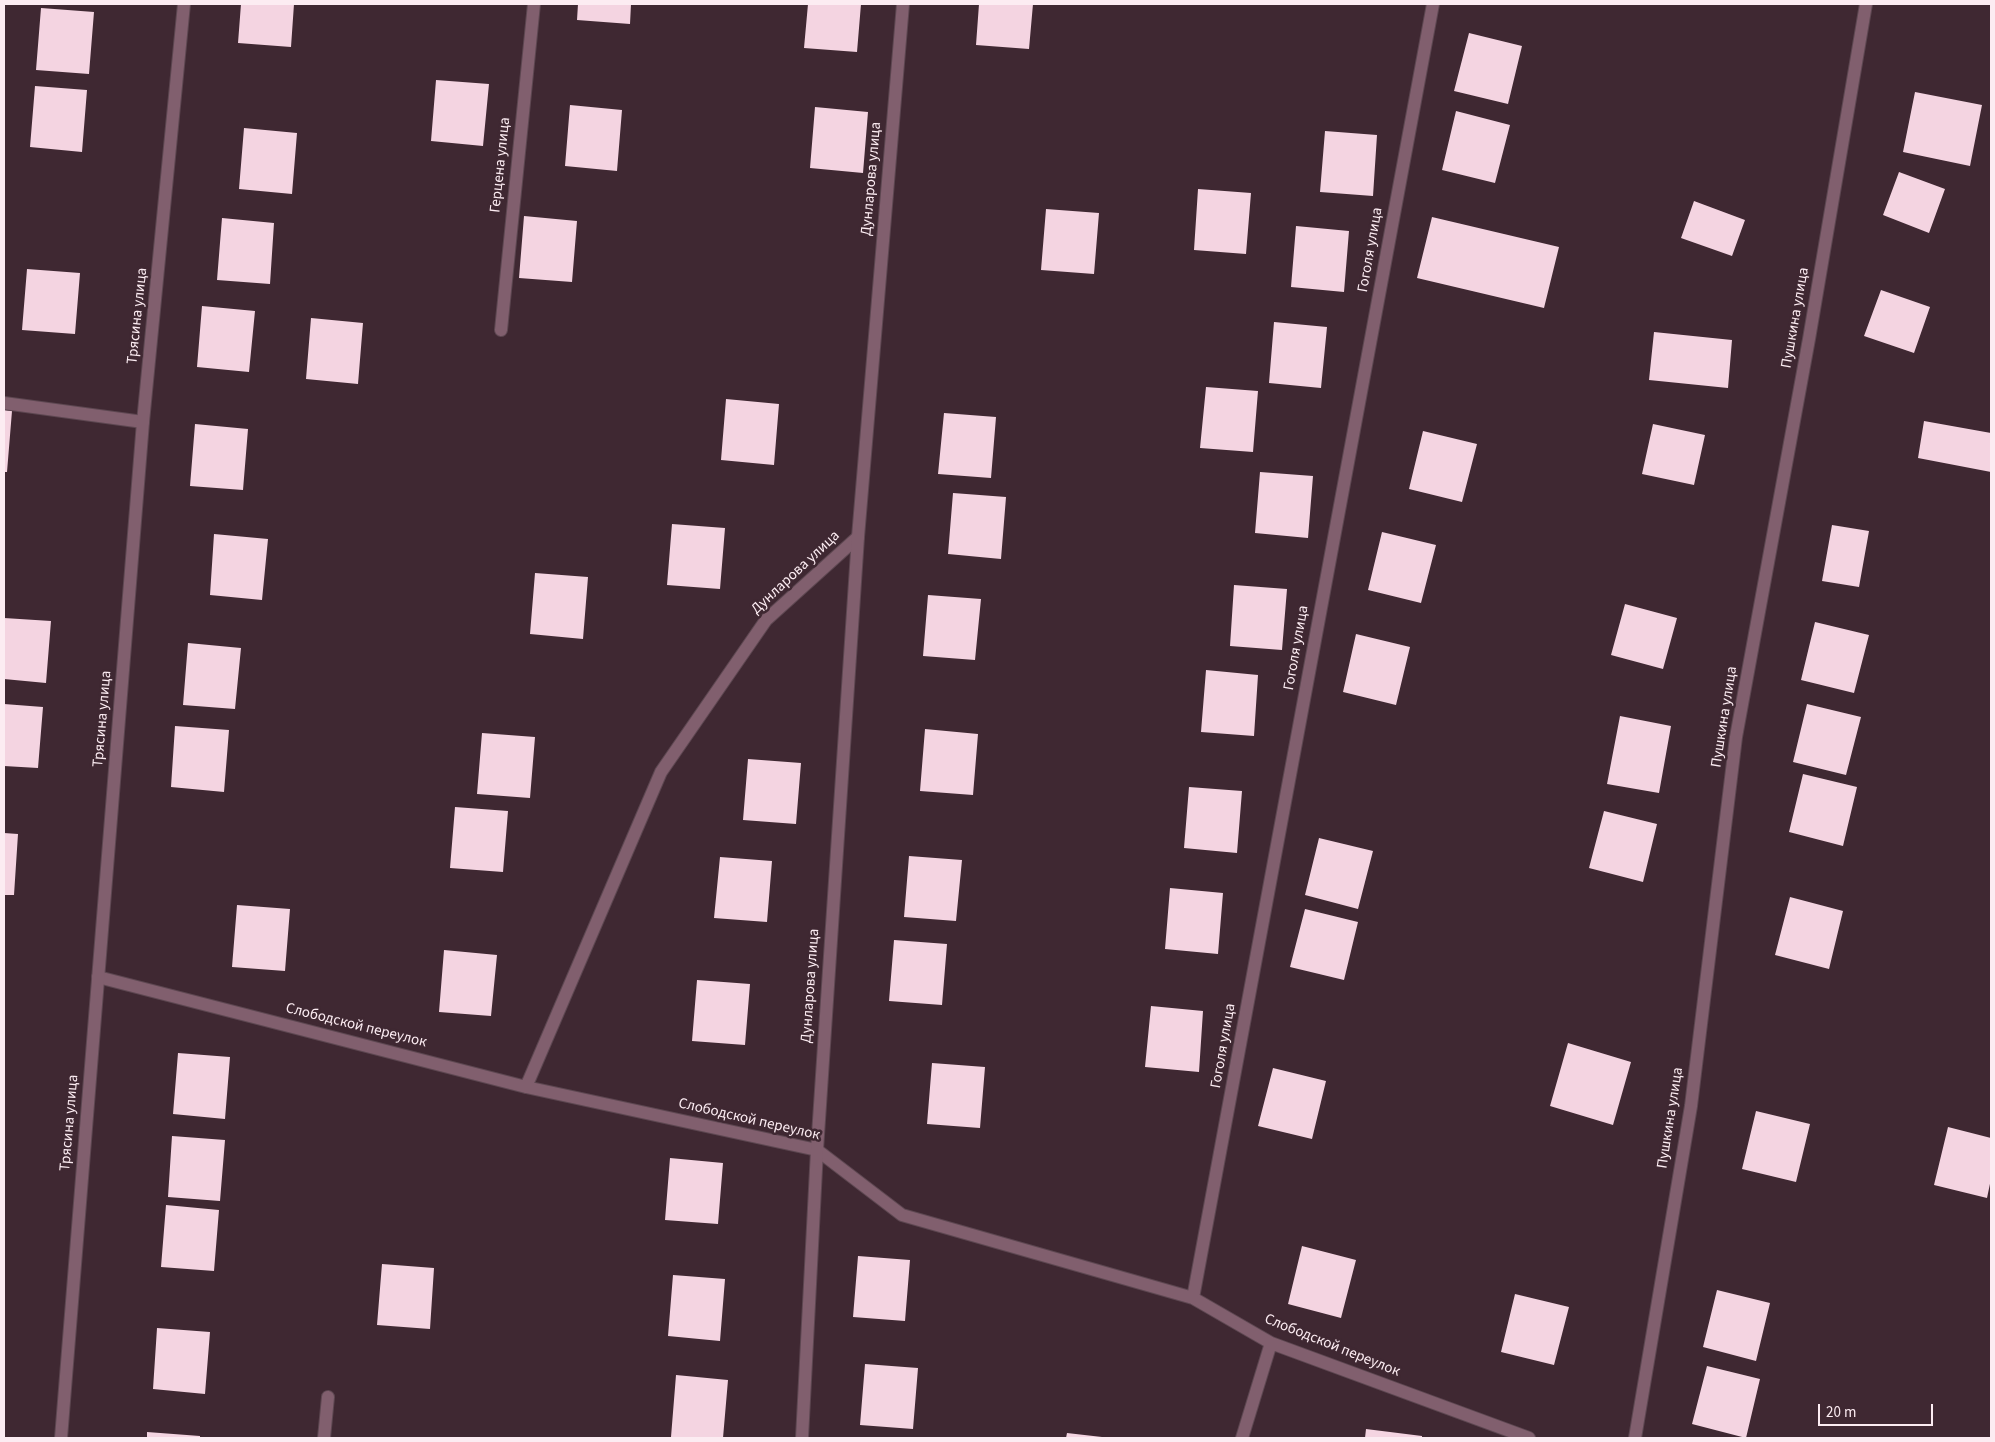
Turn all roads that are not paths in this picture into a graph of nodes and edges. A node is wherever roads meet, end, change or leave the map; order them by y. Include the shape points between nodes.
1 (184, 4) edge
2 (534, 4) edge
3 (903, 4) edge
4 (1433, 4) edge
5 (1866, 4) edge
6 (501, 330) dead end
7 (4, 403) edge
8 (144, 422) junction
9 (858, 537) junction
10 (98, 977) junction
11 (526, 1087) junction
12 (817, 1150) junction
13 (1194, 1298) junction
14 (1271, 1343) junction
15 (328, 1397) dead end
16 (61, 1438) edge
17 (324, 1438) edge
18 (802, 1438) edge
19 (1242, 1438) edge
20 (1529, 1438) edge
21 (1635, 1438) edge

1 - 8 street, Трясина улица
2 - 6 street, Герцена улица
3 - 9 street, Дунларова улица
4 - 13 street, Гоголя улица
5 - 21 street, Пушкина улица via 1736,737 1691,1106
7 - 8 street
8 - 10 street, Трясина улица
9 - 11 street, Дунларова улица via 766,620 660,772
9 - 12 street, Дунларова улица
10 - 11 street, Слободской переулок
10 - 16 street, Трясина улица
11 - 12 street, Слободской переулок
12 - 13 street, Слободской переулок via 902,1216
12 - 18 street, Дунларова улица
13 - 14 street, Слободской переулок
14 - 19 street
14 - 20 street, Слободской переулок
15 - 17 street

